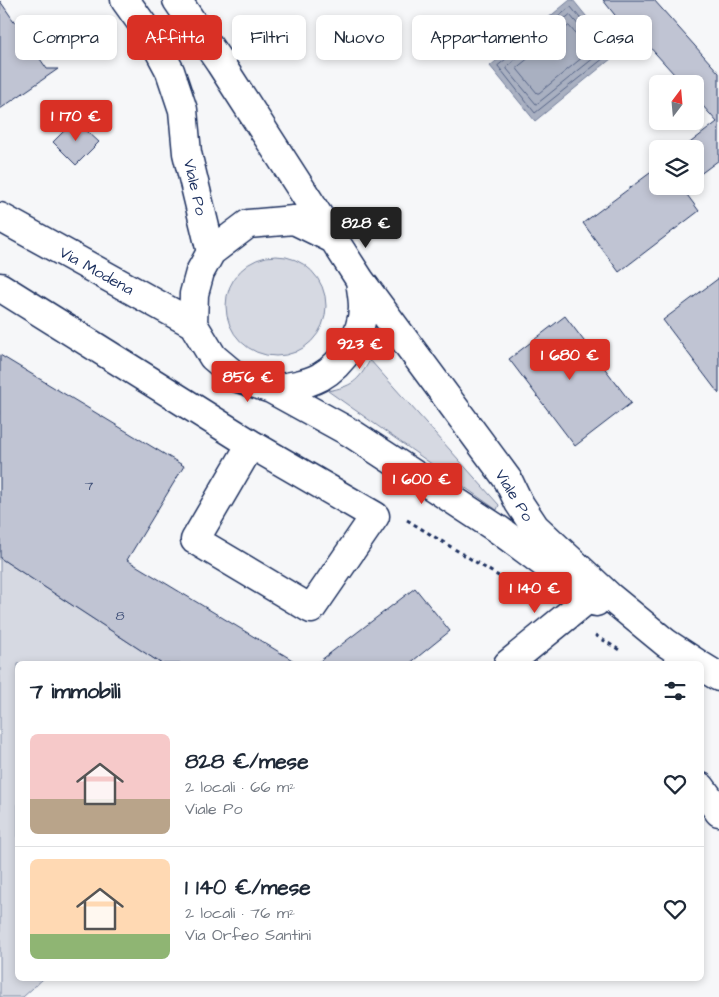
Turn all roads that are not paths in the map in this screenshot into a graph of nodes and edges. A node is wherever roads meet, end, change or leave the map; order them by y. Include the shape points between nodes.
1 (125, 0) edge
2 (177, 0) edge
3 (0, 217) edge
4 (335, 241) junction
5 (211, 252) junction
6 (360, 280) junction
7 (0, 287) edge
8 (193, 324) junction
9 (271, 389) junction
10 (251, 444) junction
11 (589, 598) junction
12 (666, 643) junction
13 (512, 661) edge
14 (692, 661) edge
15 (704, 669) edge
16 (719, 677) edge
17 (704, 790) edge
18 (719, 812) edge

1 - 5 main road, Viale Po via 154,39 170,71 183,110 188,153
2 - 4 main road, Viale Po
3 - 8 main road, Via Modena
4 - 5 main road via 294,220 248,224
4 - 6 main road, Viale Po
5 - 8 main road via 200,272 194,294
6 - 9 main road, Via Modena via 363,308 356,336 342,360 320,377 293,387
6 - 12 main road, Viale Po via 508,480 535,527 610,597
7 - 10 main road
8 - 9 main road, Via Modena via 213,357 238,378
9 - 11 main road, Via Modena via 351,433 500,530
10 - 10 main road via 194,540 310,609 375,516
11 - 12 main road, Via Modena
11 - 13 main road
12 - 14 main road, Viale Po
15 - 16 main road, Viale Po
17 - 18 main road

